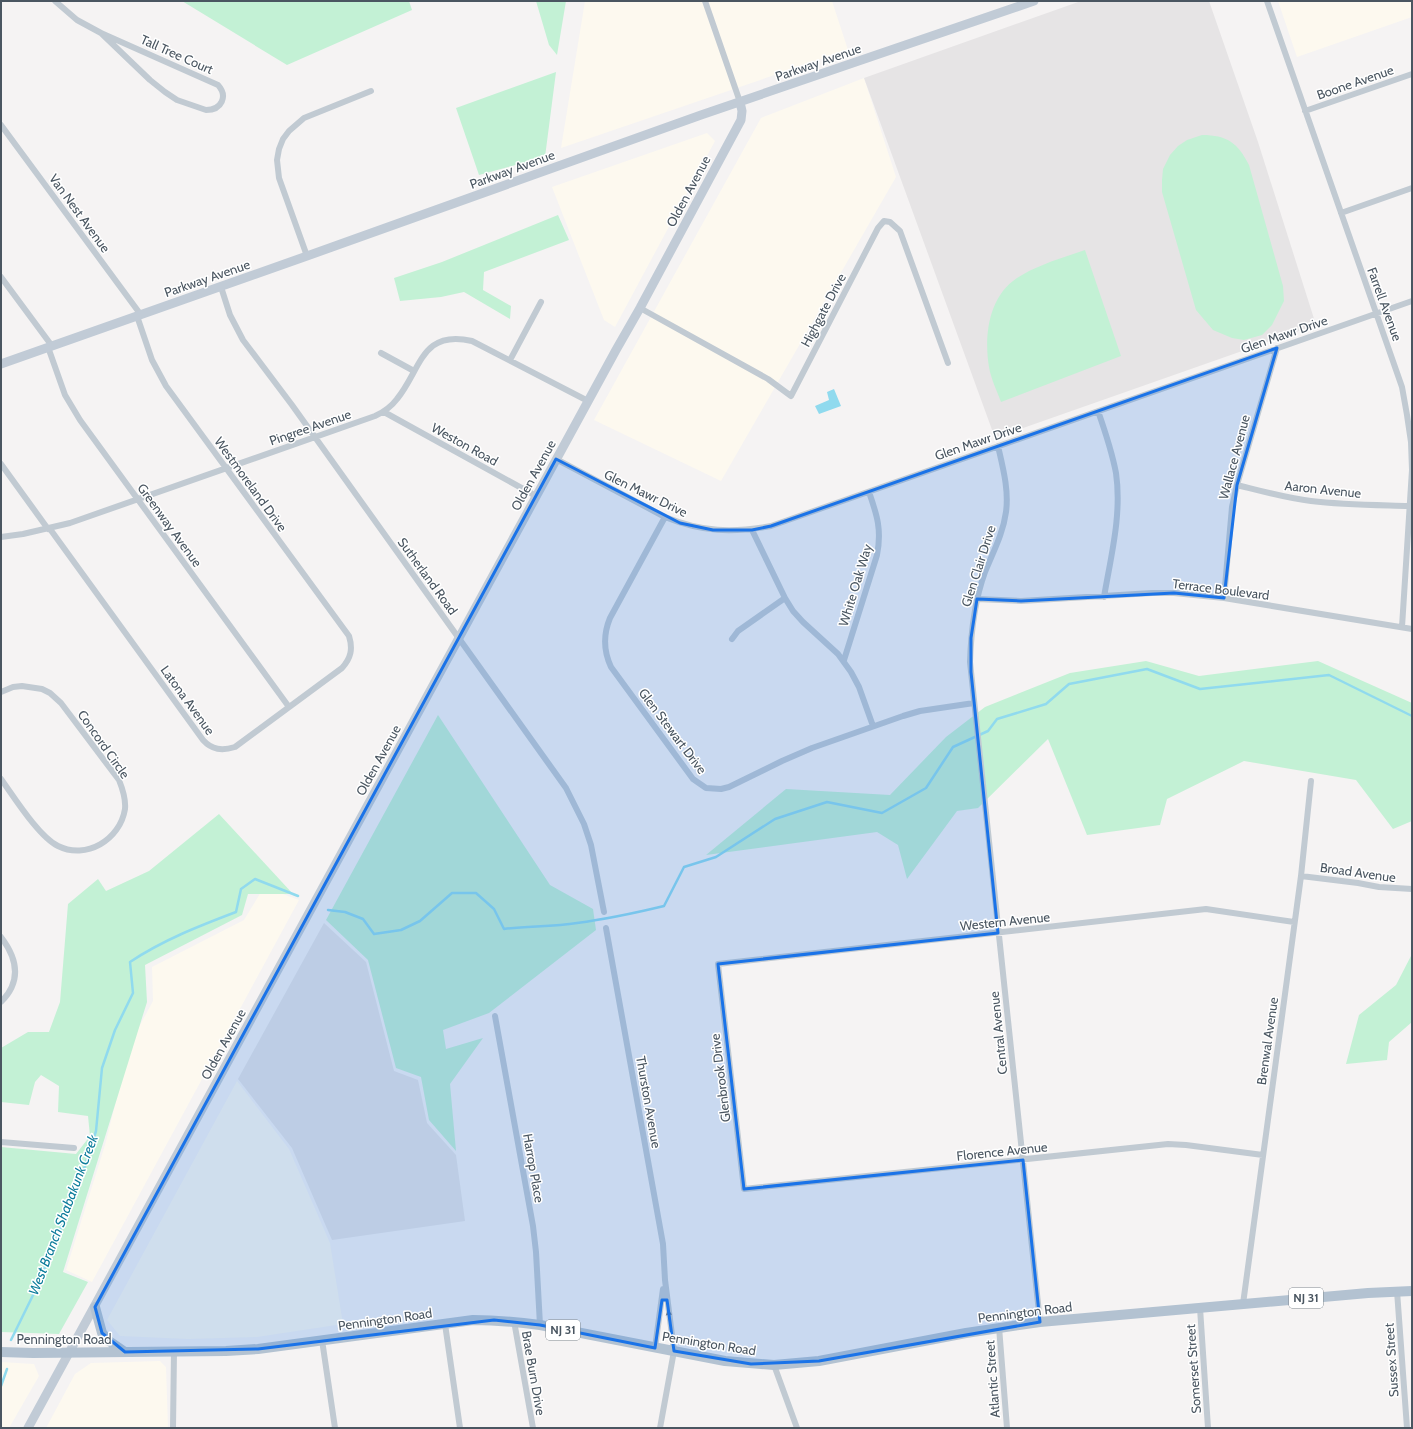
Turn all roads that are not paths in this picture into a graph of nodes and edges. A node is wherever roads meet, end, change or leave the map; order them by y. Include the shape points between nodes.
1 (55, 1) edge
2 (705, 1) edge
3 (1034, 1) edge
4 (1267, 1) edge
5 (101, 33) junction
6 (1412, 74) edge
7 (371, 92) dead end
8 (740, 102) junction
9 (1305, 111) junction
10 (1, 125) edge
11 (1412, 188) edge
12 (1341, 213) junction
13 (307, 256) junction
14 (1, 277) edge
15 (221, 287) junction
16 (1412, 301) edge
17 (541, 302) dead end
18 (640, 308) junction
19 (1376, 313) junction
20 (139, 316) junction
21 (50, 347) junction
22 (1277, 348) junction
23 (381, 353) dead end
24 (510, 360) junction
25 (948, 362) dead end
26 (1, 364) edge
27 (414, 371) junction
28 (588, 401) junction
29 (1098, 411) junction
30 (384, 412) junction
31 (314, 437) junction
32 (998, 446) junction
33 (556, 459) junction
34 (1, 464) edge
35 (226, 469) junction
36 (1237, 485) junction
37 (869, 492) junction
38 (536, 496) junction
39 (138, 500) junction
40 (1410, 506) junction
41 (665, 517) junction
42 (49, 529) junction
43 (752, 530) junction
44 (1, 537) edge
45 (1104, 597) junction
46 (785, 598) junction
47 (1224, 598) junction
48 (977, 599) junction
49 (1402, 628) junction
50 (1412, 629) edge
51 (459, 638) junction
52 (732, 639) dead end
53 (348, 660) joint
54 (844, 660) junction
55 (1, 692) edge
56 (974, 703) junction
57 (289, 707) junction
58 (873, 726) junction
59 (978, 742) joint
60 (1, 779) edge
61 (1311, 781) dead end
62 (1301, 876) junction
63 (1412, 889) edge
64 (604, 912) dead end
65 (1294, 922) junction
66 (606, 928) dead end
67 (998, 933) junction
68 (1, 937) edge
69 (718, 964) joint
70 (1, 1002) edge
71 (496, 1016) dead end
72 (1, 1142) edge
73 (74, 1148) dead end
74 (1263, 1155) junction
75 (1023, 1160) junction
76 (744, 1189) joint
77 (665, 1280) junction
78 (1397, 1291) junction
79 (1412, 1291) edge
80 (1243, 1304) junction
81 (94, 1307) junction
82 (1200, 1308) junction
83 (514, 1321) junction
84 (1040, 1322) junction
85 (445, 1324) junction
86 (540, 1325) junction
87 (999, 1327) junction
88 (322, 1340) junction
89 (656, 1348) junction
90 (174, 1351) junction
91 (1, 1352) edge
92 (125, 1352) junction
93 (674, 1352) junction
94 (69, 1353) junction
95 (774, 1365) junction
96 (28, 1428) edge
97 (173, 1428) edge
98 (335, 1428) edge
99 (460, 1428) edge
100 (533, 1428) edge
101 (660, 1428) edge
102 (798, 1428) edge
103 (1007, 1428) edge
104 (1208, 1428) edge
105 (1407, 1428) edge

1 - 5 street, Tall Tree Court via 77,20
2 - 8 street
3 - 8 main road, Parkway Avenue
4 - 9 street, Farrell Avenue
5 - 5 street, Tall Tree Court via 150,80 177,100 206,110 212,110 223,100 218,85
6 - 9 street, Boone Avenue
7 - 13 street via 304,118 283,138 277,160 279,178
8 - 13 main road, Parkway Avenue
8 - 18 main road, Olden Avenue via 741,120
9 - 12 street, Farrell Avenue
10 - 20 street, Van Nest Avenue
11 - 12 street
12 - 19 street, Farrell Avenue
13 - 15 main road, Parkway Avenue
14 - 21 street, Greenway Avenue
15 - 20 main road, Parkway Avenue
15 - 31 street, Sutherland Road via 230,315 243,340
16 - 19 street, Glen Mawr Drive
17 - 24 street
18 - 25 street, Highgate Drive via 768,379 791,396 878,228 884,221 890,222 900,231
18 - 28 main road, Olden Avenue
19 - 22 street, Glen Mawr Drive
19 - 40 street, Farrell Avenue via 1398,374 1407,415 1412,470
20 - 21 main road, Parkway Avenue
20 - 35 street, Westmoreland Drive via 159,376
21 - 26 main road, Parkway Avenue
21 - 39 street, Greenway Avenue via 65,394 73,409
22 - 29 street, Glen Mawr Drive
22 - 36 street, Wallace Avenue
23 - 27 street
24 - 27 street, Pingree Avenue via 472,341 444,340 422,356
24 - 28 street, Pingree Avenue
27 - 30 street, Pingree Avenue via 399,398
28 - 33 main road, Olden Avenue
29 - 32 street, Glen Mawr Drive
29 - 45 street via 1113,458 1118,492 1116,528
30 - 31 street, Pingree Avenue
30 - 38 street, Weston Road
31 - 35 street, Pingree Avenue
31 - 51 street, Sutherland Road
32 - 37 street, Glen Mawr Drive
32 - 48 street, Glen Clair Drive via 1006,482 1006,511 999,540
33 - 38 main road, Olden Avenue
33 - 41 street, Glen Mawr Drive
34 - 42 street, Latona Avenue
35 - 39 street, Pingree Avenue
35 - 53 street, Westmoreland Drive via 349,636 352,650
36 - 40 street, Aaron Avenue via 1310,501
36 - 47 street, Wallace Avenue via 1232,507
37 - 43 street, Glen Mawr Drive via 771,526
37 - 54 street, White Oak Way via 878,520 880,543
38 - 51 main road, Olden Avenue
39 - 42 street, Pingree Avenue
39 - 57 street, Greenway Avenue
40 - 49 street, Farrell Avenue
41 - 43 street, Glen Mawr Drive via 713,530
41 - 58 street, Glen Stewart Drive via 610,618 604,638 605,648 611,667 693,779 706,788 729,787 788,758
42 - 44 street, Pingree Avenue
42 - 57 street, Latona Avenue via 207,744 221,750 235,747
43 - 46 street
45 - 47 street, Terrace Boulevard via 1174,593
45 - 48 street, Terrace Boulevard via 1021,601
46 - 52 street via 738,631
46 - 54 street via 803,622
47 - 49 street, Terrace Boulevard
48 - 56 street, Glen Clair Drive via 970,662
49 - 50 street, Terrace Boulevard
51 - 64 street, Sutherland Road via 566,788 584,824
51 - 81 main road, Olden Avenue
53 - 57 street, Latona Avenue via 342,668
54 - 58 street via 859,687
55 - 60 street, Concord Circle via 13,687 32,686 58,699 119,780 125,799 123,818 113,835 97,846 87,850 58,846 43,835
56 - 58 street, Glen Stewart Drive via 920,711
56 - 59 street, Glen Clair Drive
59 - 67 street, Central Avenue
61 - 62 street, Brenwal Avenue
62 - 63 street, Broad Avenue
62 - 65 street, Brenwal Avenue
65 - 67 street, Western Avenue via 1206,910
65 - 74 street, Brenwal Avenue
66 - 77 street, Thurston Avenue via 660,1225
67 - 69 street, Western Avenue
67 - 75 street, Central Avenue
68 - 70 street via 10,949 15,975 10,991
69 - 76 street, Glenbrook Drive
71 - 86 street, Harrop Place via 533,1226
72 - 73 street
74 - 75 street, Florence Avenue via 1186,1144 1168,1144
74 - 80 street, Brenwal Avenue
75 - 76 street, Florence Avenue
75 - 84 street, Central Avenue
77 - 89 street, Thurston Avenue
93 -> 77 street, Thurston Avenue
78 - 79 main road, Pennington Road / NJ 31
78 - 80 main road, Pennington Road / NJ 31
78 - 105 street, Sussex Street
80 - 82 main road, Pennington Road / NJ 31
81 - 92 main road via 102,1333
81 - 94 main road, Olden Avenue
82 - 84 main road, Pennington Road / NJ 31
82 - 104 street, Somerset Street
83 - 85 main road, Pennington Road / NJ 31 via 473,1320
83 - 86 main road, Pennington Road / NJ 31
83 - 100 street, Brae Burn Drive
84 - 87 main road, Pennington Road / NJ 31
85 - 88 main road, Pennington Road / NJ 31
85 - 99 street
86 - 89 main road, Pennington Road / NJ 31
87 - 95 main road, Pennington Road / NJ 31 via 819,1361
87 - 103 street, Atlantic Street
88 - 90 main road, Pennington Road / NJ 31 via 226,1351
88 - 98 street
89 - 93 main road, Pennington Road / NJ 31
90 - 92 main road, Pennington Road / NJ 31
90 - 97 street
91 - 94 main road, Pennington Road / NJ 31
92 - 94 main road, Pennington Road / NJ 31
93 - 95 main road, Pennington Road / NJ 31 via 725,1361
93 - 101 street, Thurston Avenue
94 - 96 main road, Olden Avenue
95 - 102 street

